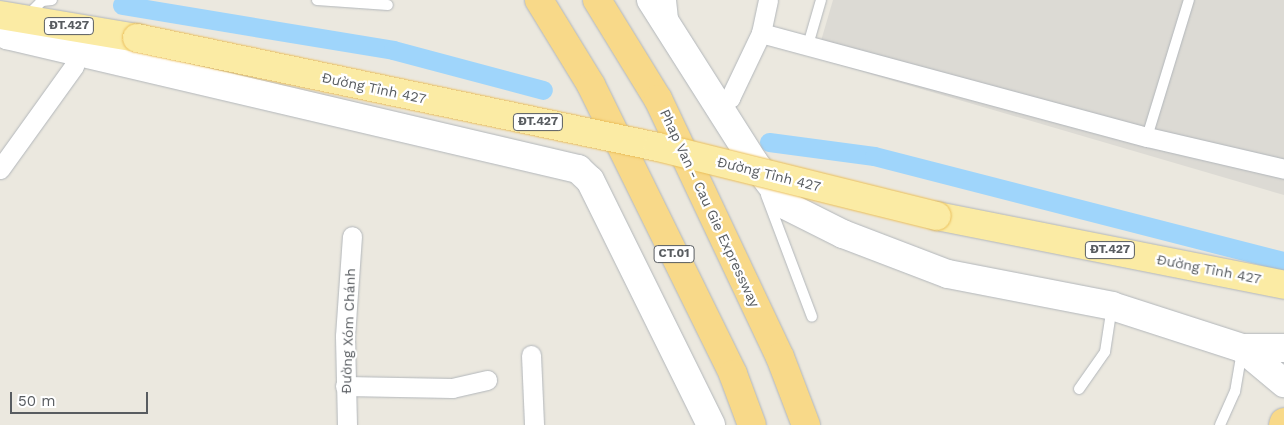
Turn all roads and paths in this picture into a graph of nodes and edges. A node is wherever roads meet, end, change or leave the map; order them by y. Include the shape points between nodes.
1 (52, 0) edge
2 (317, 0) edge
3 (539, 0) edge
4 (597, 0) edge
5 (651, 0) edge
6 (670, 0) edge
7 (768, 0) edge
8 (821, 0) edge
9 (1189, 0) edge
10 (388, 5) dead end
11 (13, 17) edge
12 (0, 30) edge
13 (761, 33) junction
14 (677, 45) junction
15 (808, 46) junction
16 (76, 51) junction
17 (717, 105) junction
18 (1146, 137) junction
19 (753, 161) junction
20 (0, 169) edge
21 (1284, 169) edge
22 (352, 236) dead end
23 (1284, 286) edge
24 (1112, 306) junction
25 (812, 316) dead end
26 (1242, 348) junction
27 (1284, 348) edge
28 (531, 355) dead end
29 (780, 357) junction
30 (487, 380) dead end
31 (1284, 383) edge
32 (345, 386) junction
33 (1079, 389) dead end
34 (347, 425) edge
35 (534, 425) edge
36 (711, 425) edge
37 (752, 425) edge
38 (806, 425) edge
39 (813, 425) edge
40 (1220, 425) edge

1 - 11 lane via 42,1
2 - 10 lane
3 - 37 highway, CT.01 via 591,85 733,374
4 - 29 highway, Phap Van - Cau Gie Expressway via 658,99
5 - 14 street
6 - 14 lane
7 - 13 street
8 - 15 lane
9 - 18 lane
11 - 23 main road, Đường Tỉnh 427 / ĐT.427, bridge via 137,38 658,147 936,216
12 - 16 street via 7,35
13 - 15 street
13 - 17 street via 730,98
14 - 17 street
15 - 18 street
16 - 20 street via 74,66
16 - 36 street via 578,169 590,180
17 - 19 street
18 - 21 street
19 - 24 street via 787,206 843,234 948,274
19 - 25 lane
22 - 32 street, Đường Xóm Chánh
24 - 26 street
24 - 33 lane via 1105,352
26 - 27 street
26 - 31 street
26 - 40 lane via 1235,392
28 - 35 street
29 - 38 highway, Phap Van - Cau Gie Expressway
29 - 39 highway
30 - 32 street via 452,388
32 - 34 street, Đường Xóm Chánh

